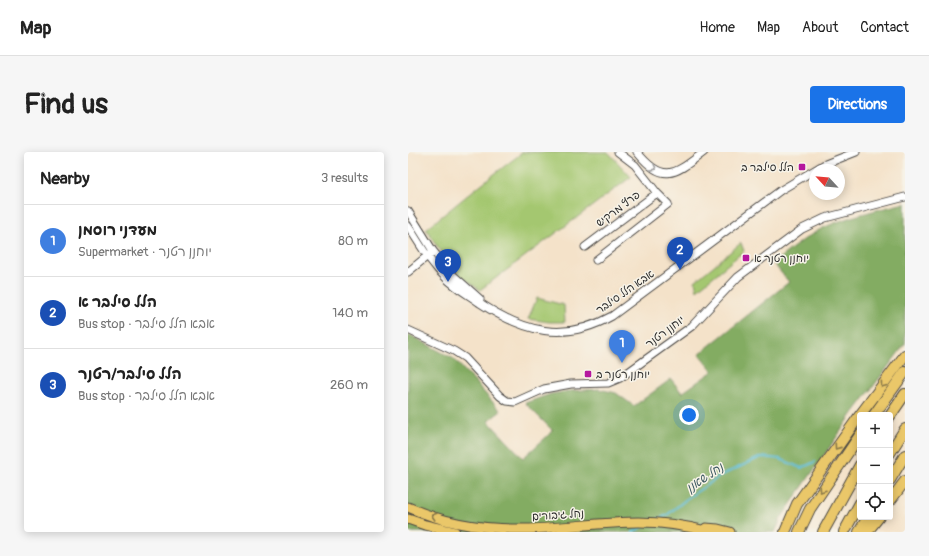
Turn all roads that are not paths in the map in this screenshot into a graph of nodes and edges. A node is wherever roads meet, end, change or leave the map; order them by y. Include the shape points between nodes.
1 (618, 152) edge
2 (637, 152) edge
3 (704, 152) edge
4 (856, 152) edge
5 (657, 193) junction
6 (905, 197) edge
7 (408, 211) edge
8 (408, 226) edge
9 (585, 248) dead end
10 (433, 250) junction
11 (427, 256) junction
12 (596, 260) dead end
13 (408, 272) edge
14 (493, 312) junction
15 (408, 330) edge
16 (905, 355) edge
17 (905, 372) edge
18 (905, 394) edge
19 (862, 412) edge
20 (876, 412) edge
21 (893, 412) edge
22 (857, 419) edge
23 (905, 429) edge
24 (857, 439) edge
25 (893, 448) edge
26 (905, 455) edge
27 (857, 470) edge
28 (893, 475) edge
29 (905, 481) edge
30 (893, 498) edge
31 (408, 507) edge
32 (857, 509) edge
33 (408, 519) edge
34 (866, 520) edge
35 (871, 520) edge
36 (876, 520) edge
37 (682, 525) junction
38 (823, 531) edge
39 (845, 531) edge
40 (455, 532) edge
41 (711, 532) edge
42 (730, 532) edge
43 (785, 532) edge
44 (799, 532) edge
45 (859, 532) edge
46 (866, 532) edge

1 - 5 street, פרץ מרקיש via 636,165
2 -> 3 street via 647,164 657,171 666,173 677,171
4 - 14 street, אבא הלל סילבר via 822,165 793,182 600,323 573,330 543,331 523,326
5 - 9 street, פרץ מרקיש
5 - 12 street via 668,204
6 - 15 street, יוחנן רטנר via 826,218 802,229 738,277 692,326 620,378 608,383 571,384 544,389 515,402 507,401 465,358
7 - 10 street, אבא הלל סילבר
8 - 11 street, אבא הלל סילבר
10 - 11 street
10 - 14 street, אבא הלל סילבר via 453,275
11 - 13 street
11 - 14 street, אבא הלל סילבר via 446,278
16 -> 19 highway
17 - 20 highway
18 - 21 highway
22 -> 43 highway via 797,504
23 - 25 highway
24 -> 44 highway via 810,509
26 - 28 highway
27 - 38 highway
29 - 30 highway
37 -> 31 main road, נחל גיבורים via 639,522 499,529 441,519
32 - 39 highway
33 - 40 main road
34 - 45 highway
35 - 46 highway
36 - 46 highway
37 - 41 main road, נחל גיבורים
37 - 42 main road

